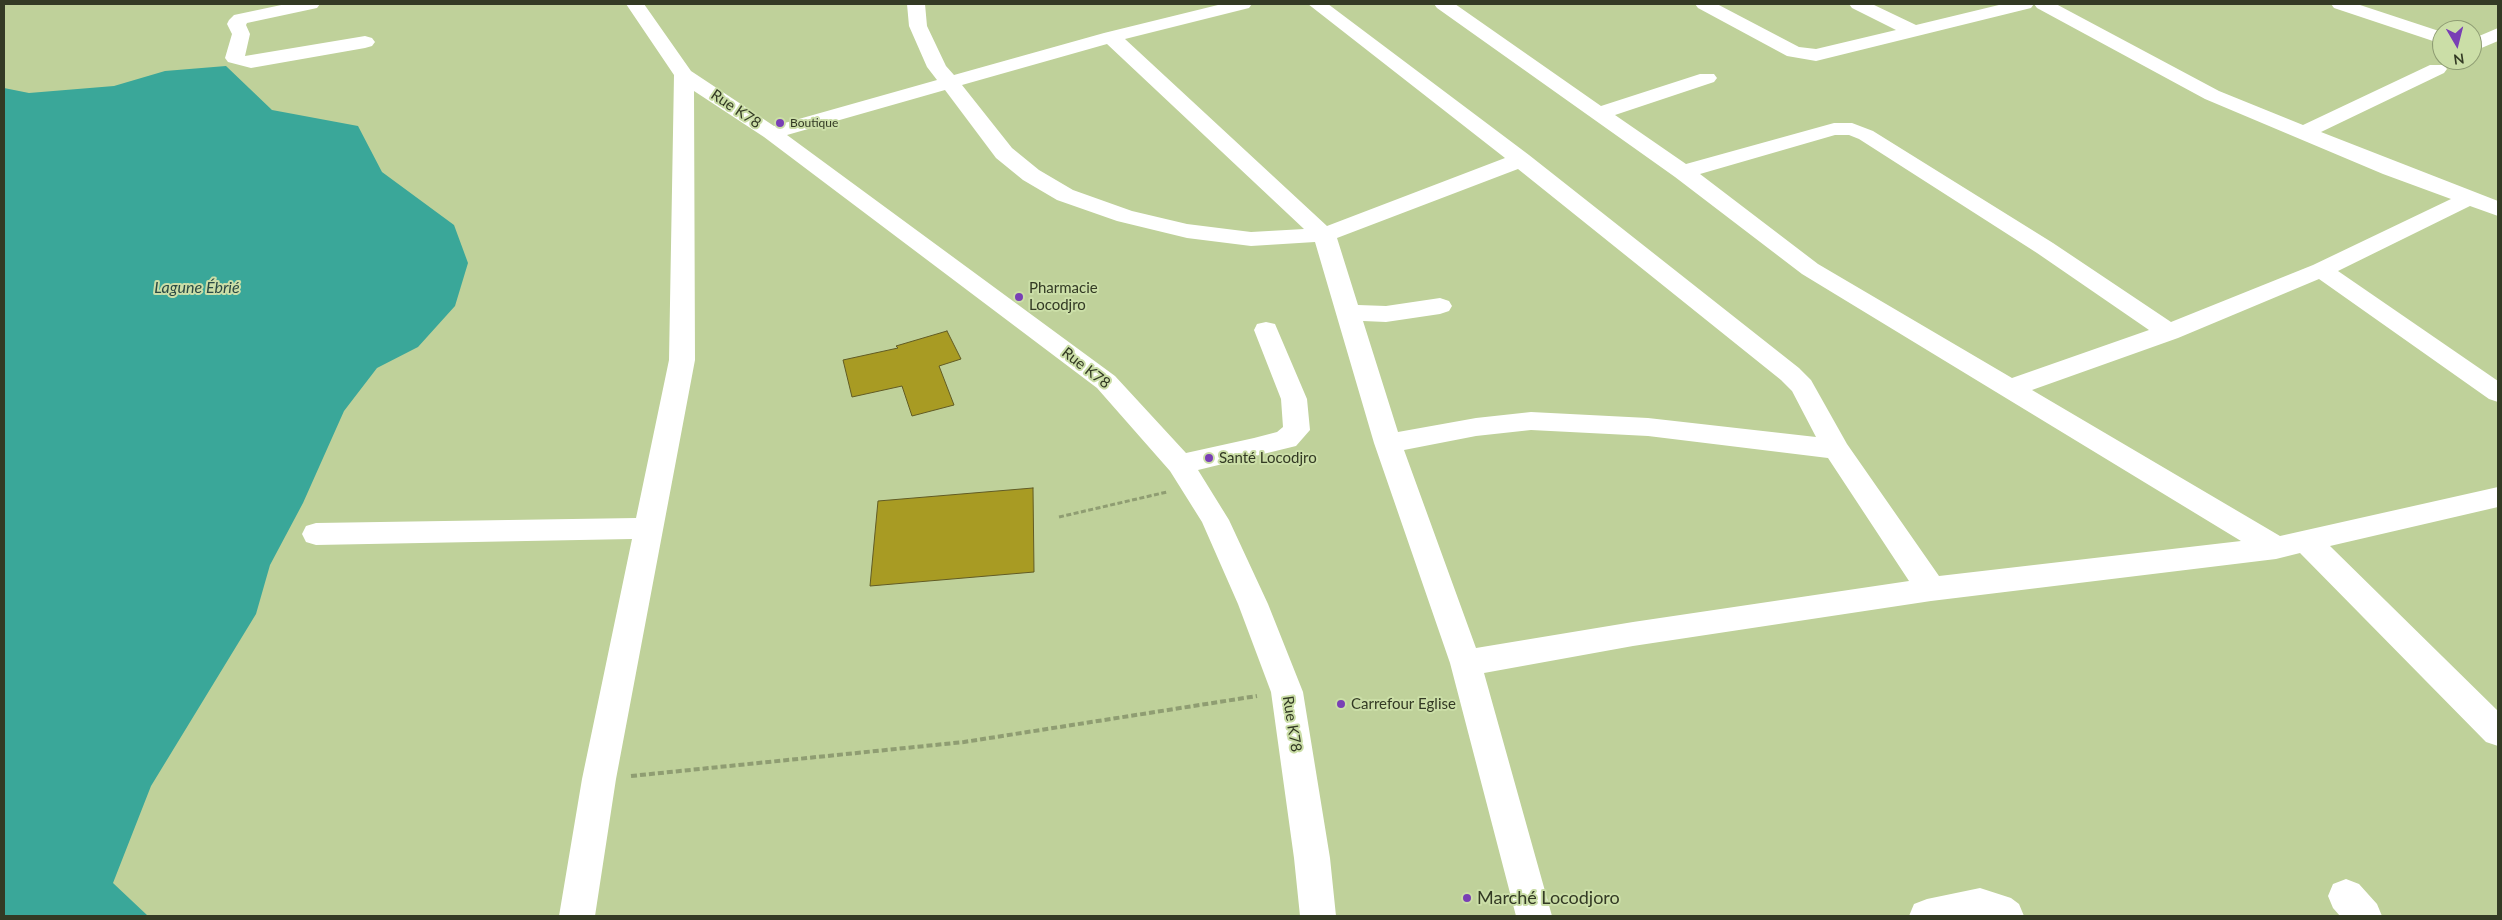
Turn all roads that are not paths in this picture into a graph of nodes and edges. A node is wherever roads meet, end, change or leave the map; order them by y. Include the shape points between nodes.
1 (311, 4) edge
2 (635, 4) edge
3 (916, 4) edge
4 (1243, 4) edge
5 (1317, 4) edge
6 (1443, 4) edge
7 (1704, 4) edge
8 (1858, 4) edge
9 (2025, 4) edge
10 (2043, 4) edge
11 (2340, 4) edge
12 (1915, 32) junction
13 (2498, 34) edge
14 (2432, 35) edge
15 (1111, 37) junction
16 (2482, 41) edge
17 (365, 42) dead end
18 (2433, 70) edge
19 (684, 75) junction
20 (1707, 78) dead end
21 (948, 83) junction
22 (1599, 113) junction
23 (771, 132) junction
24 (2303, 133) junction
25 (1521, 160) junction
26 (1683, 172) junction
27 (2468, 199) junction
28 (2498, 209) edge
29 (1324, 235) junction
30 (2321, 270) junction
31 (1440, 306) dead end
32 (1348, 312) junction
33 (1266, 330) dead end
34 (2169, 332) junction
35 (2009, 389) junction
36 (2498, 393) edge
37 (1388, 443) junction
38 (1836, 449) junction
39 (1180, 464) junction
40 (2498, 497) edge
41 (649, 528) junction
42 (316, 534) dead end
43 (2306, 541) junction
44 (2276, 548) junction
45 (1932, 589) junction
46 (1466, 663) junction
47 (2498, 732) edge
48 (577, 916) edge
49 (1318, 916) edge
50 (1534, 916) edge
51 (1927, 916) edge
52 (2006, 916) edge

1 - 17 street via 241,19 236,24 241,34 236,58 240,62 251,62
2 - 19 street, Rue K78
3 - 21 street via 924,43
4 - 15 street
5 - 25 street
6 - 22 street
7 - 12 street via 1803,55 1827,53
8 - 12 street
9 - 12 street
10 - 24 street via 2180,79
11 - 14 street
13 - 16 street
15 - 21 street
15 - 29 street
18 - 24 street
19 - 23 street, Rue K78
19 - 41 street via 682,360
20 - 22 street
21 - 23 street
21 - 29 street via 1004,153 1030,174 1065,195 1125,216 1187,231 1251,239
22 - 26 street
23 - 39 street, Rue K78 via 1106,382
24 - 27 street
25 - 29 street
25 - 38 street via 1790,374 1802,386
26 - 34 street via 1834,129 1852,129 2045,248
26 - 35 street via 1810,269
27 - 28 street
27 - 30 street
29 - 32 street
30 - 34 street
30 - 36 street
31 - 32 street via 1386,314
32 - 37 street
33 - 39 street via 1294,399 1297,430 1286,439
34 - 35 street
35 - 44 street
37 - 38 street via 1476,427 1532,421 1648,427
37 - 46 street
38 - 45 street
39 - 49 street, Rue K78 via 1215,520 1253,604 1287,692
40 - 43 street
41 - 42 street
41 - 48 street via 599,779
43 - 44 street
43 - 47 street
44 - 45 street
45 - 46 street
46 - 50 street
51 - 52 street via 1980,905

